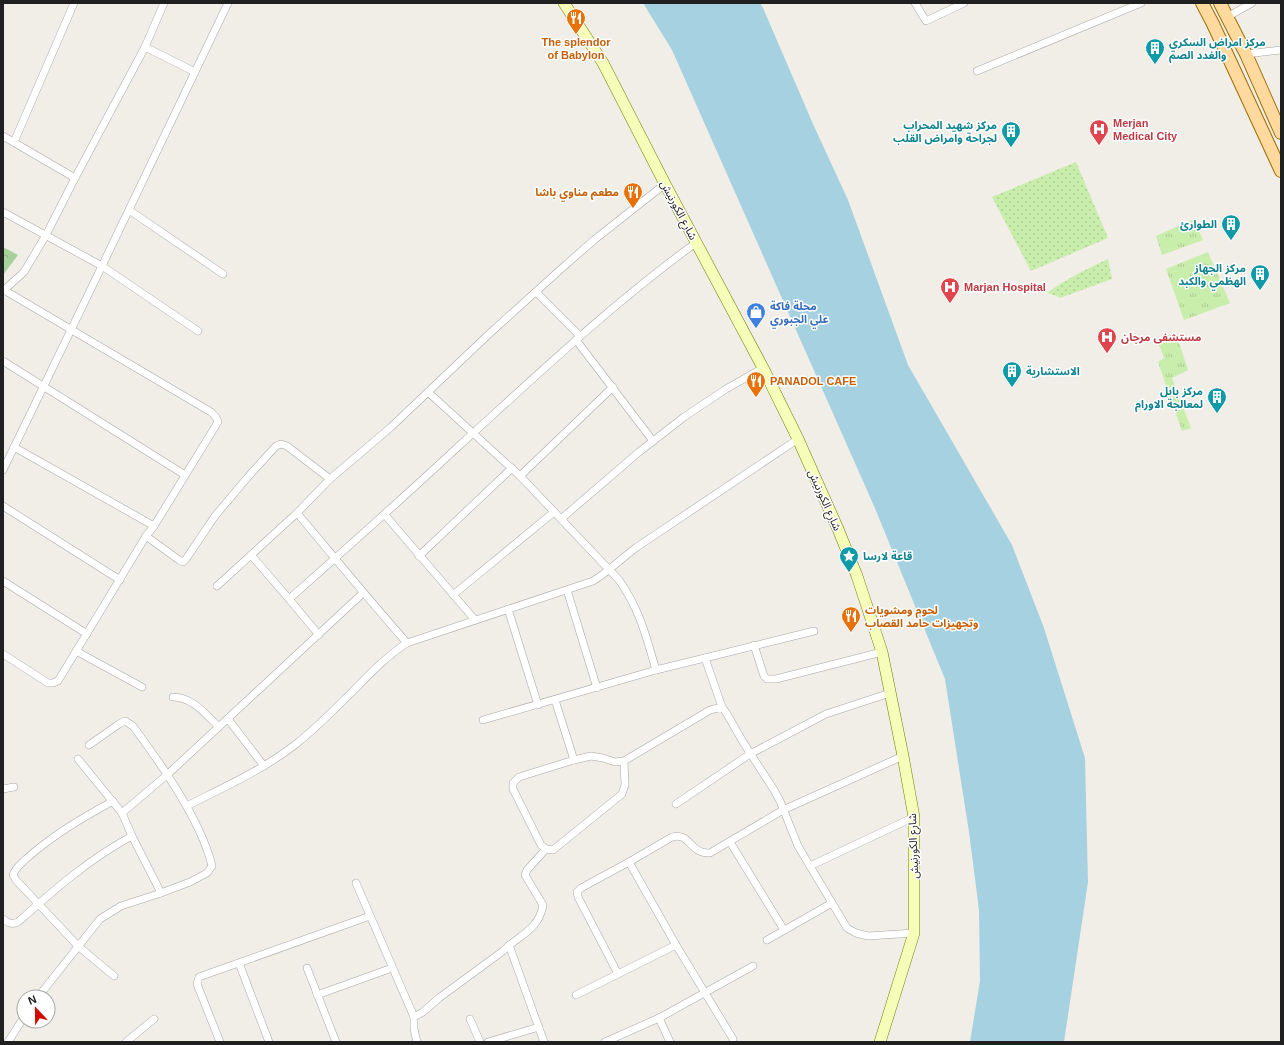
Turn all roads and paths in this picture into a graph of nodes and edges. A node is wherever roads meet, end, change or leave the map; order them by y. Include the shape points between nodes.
1 (74, 3) edge
2 (164, 3) edge
3 (228, 3) edge
4 (564, 3) edge
5 (915, 3) edge
6 (964, 3) edge
7 (1141, 3) edge
8 (1202, 3) edge
9 (1220, 3) edge
10 (1252, 3) edge
11 (1127, 5) edge
12 (1227, 17) junction
13 (145, 47) junction
14 (1281, 50) edge
15 (1246, 54) junction
16 (977, 71) dead end
17 (195, 72) junction
18 (1281, 133) edge
19 (3, 136) edge
20 (14, 142) junction
21 (1281, 171) edge
22 (75, 178) junction
23 (665, 184) junction
24 (129, 210) junction
25 (3, 212) edge
26 (46, 235) junction
27 (696, 242) junction
28 (102, 266) junction
29 (223, 274) dead end
30 (4, 291) edge
31 (536, 292) junction
32 (71, 330) junction
33 (198, 331) dead end
34 (578, 338) junction
35 (3, 361) edge
36 (763, 368) junction
37 (44, 386) junction
38 (613, 387) junction
39 (428, 392) junction
40 (474, 433) junction
41 (798, 439) junction
42 (653, 441) junction
43 (14, 447) junction
44 (512, 468) junction
45 (3, 470) edge
46 (185, 475) junction
47 (520, 476) junction
48 (330, 479) junction
49 (3, 506) edge
50 (554, 512) junction
51 (297, 513) junction
52 (385, 515) junction
53 (561, 519) junction
54 (154, 526) junction
55 (146, 536) junction
56 (251, 555) junction
57 (420, 556) junction
58 (335, 558) junction
59 (609, 570) junction
60 (120, 580) junction
61 (3, 581) edge
62 (217, 586) dead end
63 (567, 590) junction
64 (363, 593) junction
65 (453, 595) junction
66 (290, 599) junction
67 (508, 609) junction
68 (475, 620) junction
69 (814, 630) dead end
70 (87, 634) junction
71 (319, 635) junction
72 (407, 643) junction
73 (754, 645) junction
74 (76, 651) junction
75 (882, 652) junction
76 (3, 654) edge
77 (705, 658) junction
78 (656, 670) junction
79 (142, 686) dead end
80 (597, 688) junction
81 (890, 693) junction
82 (174, 697) dead end
83 (555, 700) junction
84 (538, 705) junction
85 (722, 707) junction
86 (228, 719) junction
87 (483, 720) dead end
88 (219, 727) junction
89 (89, 745) dead end
90 (750, 754) junction
91 (903, 756) junction
92 (78, 759) dead end
93 (574, 760) junction
94 (624, 761) junction
95 (264, 766) junction
96 (168, 774) junction
97 (14, 787) dead end
98 (3, 790) edge
99 (113, 801) junction
100 (676, 804) dead end
101 (187, 806) junction
102 (783, 810) junction
103 (122, 813) junction
104 (914, 818) junction
105 (132, 836) junction
106 (730, 842) junction
107 (546, 849) junction
108 (628, 862) junction
109 (810, 866) junction
110 (356, 883) dead end
111 (161, 893) junction
112 (832, 903) junction
113 (38, 904) junction
114 (370, 916) junction
115 (3, 919) edge
116 (784, 930) junction
117 (914, 933) junction
118 (767, 940) dead end
119 (676, 945) junction
120 (78, 946) junction
121 (509, 946) junction
122 (239, 963) junction
123 (753, 966) dead end
124 (307, 968) dead end
125 (392, 968) junction
126 (618, 974) junction
127 (114, 976) dead end
128 (44, 989) edge
129 (705, 993) junction
130 (317, 995) junction
131 (576, 995) dead end
132 (414, 1017) junction
133 (659, 1018) junction
134 (154, 1019) dead end
135 (470, 1019) dead end
136 (539, 1027) junction
137 (16, 1029) edge
138 (733, 1039) dead end
139 (8, 1042) edge
140 (126, 1042) edge
141 (220, 1042) edge
142 (269, 1042) edge
143 (336, 1042) edge
144 (417, 1042) edge
145 (480, 1042) edge
146 (488, 1042) edge
147 (544, 1042) edge
148 (605, 1042) edge
149 (670, 1042) edge
150 (880, 1042) edge

1 - 20 street
2 - 13 street
3 - 17 street
4 - 23 street, شارع الكورنيش via 603,63
5 - 6 street via 926,20
7 - 11 street
8 - 21 main road
9 - 12 main road
10 - 12 street
11 - 16 street
12 - 15 main road
13 - 17 street
13 - 22 street
14 - 15 street
15 - 18 main road
17 - 24 street
19 - 20 street
20 - 22 street
22 - 26 street
23 - 27 street, شارع الكورنيش
23 - 31 street via 594,240
24 - 28 street
24 - 29 street
25 - 26 street
26 - 28 street
26 - 30 street via 24,272
27 - 34 street via 660,268
27 - 36 street, شارع الكورنيش
28 - 32 street
28 - 33 street
30 - 32 street
31 - 34 street
31 - 39 street
32 - 37 street
32 - 46 street via 216,417 218,422
34 - 38 street
34 - 40 street
35 - 37 street
36 - 41 street, شارع الكورنيش
36 - 42 street via 702,404
37 - 43 street
37 - 46 street
38 - 42 street
38 - 47 street
39 - 40 street
39 - 48 street
40 - 44 street
40 - 52 street
41 - 59 street via 624,556
41 - 75 street, شارع الكورنيش via 857,576
42 - 53 street
43 - 45 street
43 - 54 street
44 - 47 street
44 - 57 street
46 - 54 street
47 - 50 street
48 - 51 street
48 - 55 street via 281,444 276,446 224,505 183,562
49 - 60 street
50 - 53 street
50 - 65 street
51 - 56 street
51 - 58 street
52 - 57 street
52 - 58 street
53 - 59 street
54 - 55 street
55 - 60 street
56 - 62 street
56 - 66 street
57 - 65 street
58 - 64 street
58 - 66 street
59 - 63 street via 593,581
59 - 78 street via 629,594 645,631
60 - 70 street
61 - 70 street
63 - 67 street
63 - 80 street
64 - 71 street
64 - 72 street
65 - 68 street
66 - 71 street
67 - 68 street
67 - 84 street
68 - 72 street
69 - 73 street
70 - 74 street
71 - 86 street
72 - 95 street via 390,655 296,744
73 - 75 street via 767,679 776,679
73 - 77 street
74 - 76 street via 58,681 53,683 48,683
74 - 79 street
75 - 81 street, شارع الكورنيش
77 - 78 street
77 - 85 street
78 - 80 street
80 - 83 street
81 - 90 street via 826,714
81 - 91 street, شارع الكورنيش
82 - 88 street via 193,703
83 - 84 street
83 - 93 street
84 - 87 street
85 - 90 street
85 - 94 street via 710,710
86 - 88 street
86 - 95 street
88 - 96 street
89 - 96 street via 125,721 133,726
90 - 100 street
90 - 102 street
91 - 102 street
91 - 104 street, شارع الكورنيش
92 - 99 street
93 - 94 street via 592,756 615,762
93 - 107 street via 519,777 513,783 513,789 541,845
94 - 107 street via 625,785 622,794 553,850
95 - 101 street
96 - 101 street
96 - 103 street
97 - 98 street
99 - 103 street
99 - 113 street via 60,832 14,870 16,880
101 - 111 street via 210,853 212,866 207,874
102 - 106 street
102 - 109 street via 798,846
103 - 105 street
104 - 109 street
104 - 117 street, شارع الكورنيش
105 - 111 street
105 - 113 street via 74,873
106 - 108 street via 704,853 683,837 672,837
106 - 116 street
107 - 121 street via 525,875 543,906 542,912 538,922
108 - 119 street
108 - 126 street via 577,892
109 - 112 street
110 - 114 street
111 - 120 street via 114,910 100,920
112 - 116 street
112 - 117 street via 847,928 856,933 868,936
113 - 115 street via 18,922 13,924
113 - 120 street
114 - 122 street
114 - 125 street
116 - 118 street
117 - 150 street, شارع الكورنيش
119 - 126 street
119 - 129 street
120 - 127 street
120 - 128 street
121 - 132 street
121 - 136 street
122 - 141 street via 199,977 198,984
122 - 142 street
123 - 129 street
124 - 130 street
125 - 130 street
125 - 132 street
126 - 131 street
129 - 133 street
129 - 138 street
130 - 143 street
132 - 144 street
133 - 148 street
133 - 149 street
134 - 140 street
135 - 145 street
136 - 146 street
136 - 147 street
137 - 139 street

